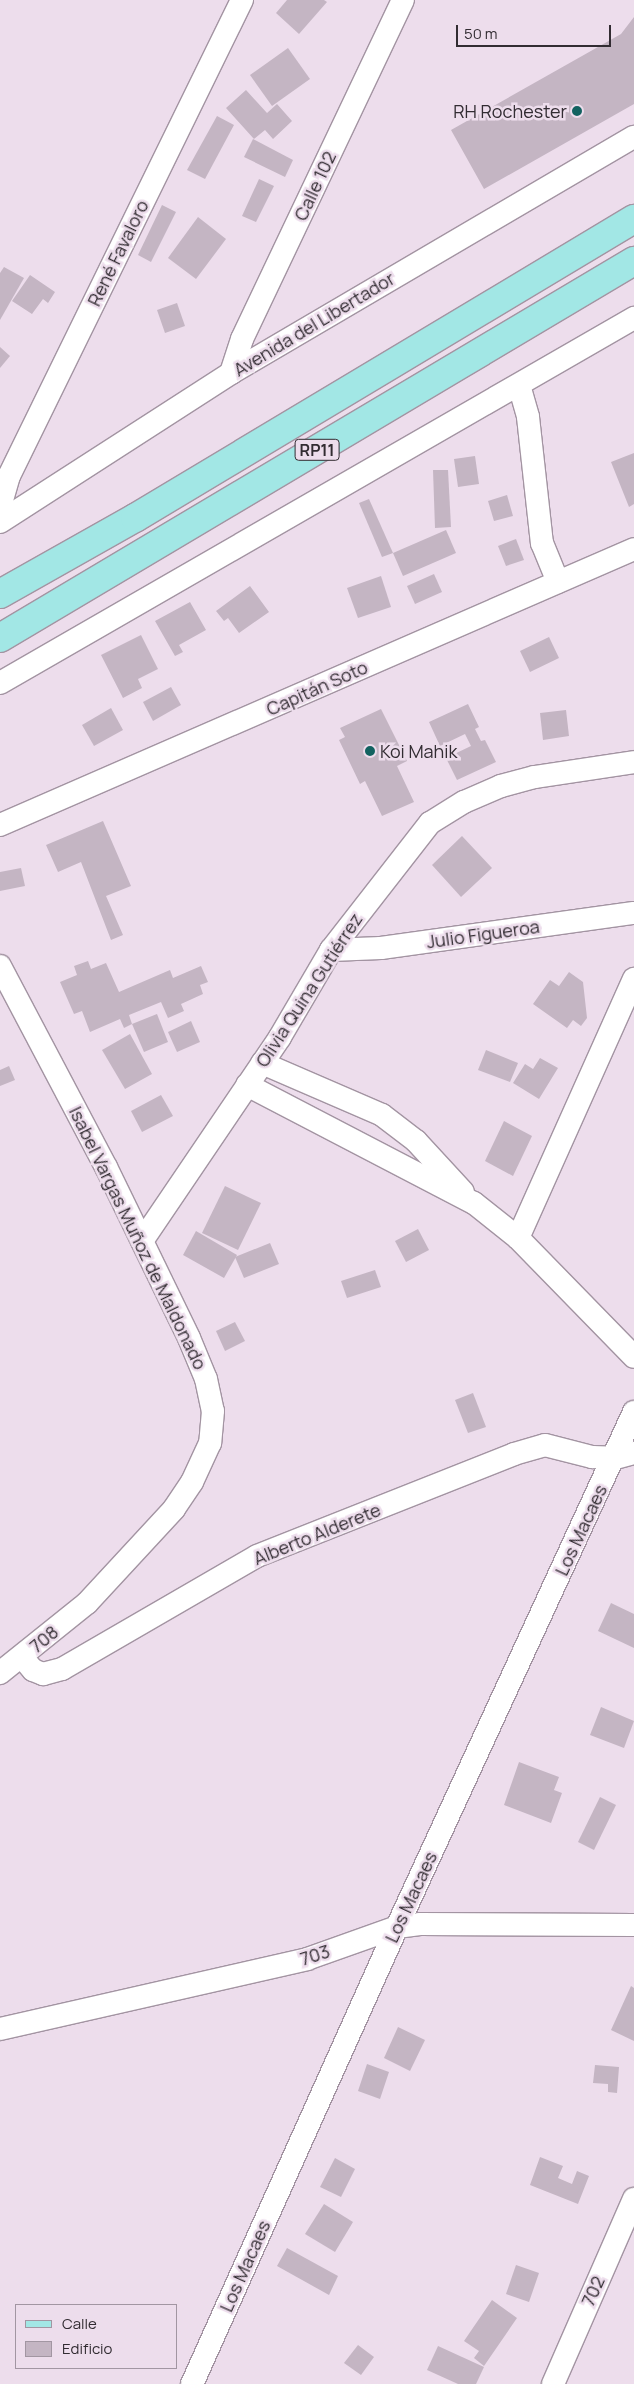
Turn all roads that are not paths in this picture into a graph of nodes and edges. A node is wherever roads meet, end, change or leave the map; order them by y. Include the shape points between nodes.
1 (242, 0) edge
2 (403, 0) edge
3 (634, 136) edge
4 (634, 219) edge
5 (634, 261) edge
6 (634, 318) edge
7 (231, 373) junction
8 (518, 385) junction
9 (0, 508) edge
10 (0, 522) edge
11 (634, 549) edge
12 (558, 582) junction
13 (0, 594) edge
14 (0, 638) edge
15 (0, 683) edge
16 (634, 762) edge
17 (0, 826) edge
18 (634, 913) edge
19 (331, 950) junction
20 (0, 966) edge
21 (634, 979) edge
22 (262, 1063) junction
23 (247, 1085) junction
24 (474, 1204) junction
25 (518, 1238) junction
26 (142, 1241) junction
27 (634, 1357) edge
28 (634, 1412) edge
29 (624, 1456) edge
30 (87, 1603) joint
31 (22, 1657) junction
32 (0, 1673) edge
33 (634, 1925) edge
34 (397, 1927) junction
35 (0, 2029) edge
36 (634, 2199) edge
37 (192, 2384) edge
38 (553, 2384) edge

1 - 9 street, René Favaloro via 9,476
2 - 7 street, Calle 102 via 242,339
3 - 7 street, Avenida del Libertador
4 - 13 main road, RP11 via 135,518
5 - 14 main road, RP11
6 - 8 street
7 - 10 street, Avenida del Libertador
8 - 12 street via 528,417 542,543
8 - 15 street
11 - 12 street, Capitán Soto
12 - 17 street, Capitán Soto
16 - 19 street, Olivia Quina Gutiérrez via 534,777 464,802 430,823
18 - 19 street, Julio Figueroa via 381,948
19 - 22 street, Olivia Quina Gutiérrez
20 - 26 street, Isabel Vargas Muñoz de Maldonado via 102,1158
21 - 25 street
22 - 23 street, Olivia Quina Gutiérrez
22 - 24 street via 382,1115 416,1141
23 - 24 street
23 - 26 street, Olivia Quina Gutiérrez
24 - 25 street
25 - 27 street
26 - 30 street, Isabel Vargas Muñoz de Maldonado via 206,1379 212,1411 210,1444 192,1482 174,1509
28 - 29 street, Los Macaes
29 - 31 street, Alberto Alderete via 592,1457 545,1445 514,1454 257,1556 62,1670 43,1674 33,1670
29 - 34 street, Los Macaes
30 - 31 street, 708
31 - 32 street, 708
33 - 34 street, 703 via 420,1924
34 - 35 street, 703 via 307,1959
34 - 37 street, Los Macaes
36 - 38 street, 702

